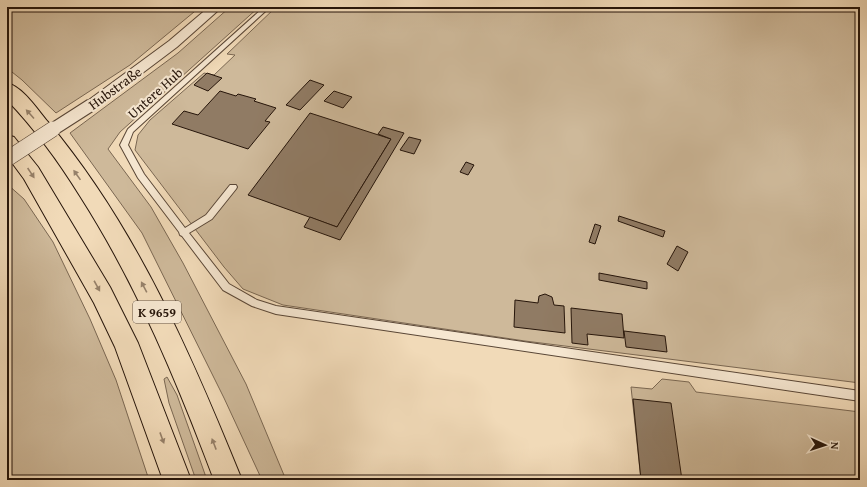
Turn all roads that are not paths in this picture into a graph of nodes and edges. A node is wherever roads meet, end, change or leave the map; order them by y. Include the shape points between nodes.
1 (216, 7) edge
2 (268, 7) edge
3 (7, 89) edge
4 (7, 142) edge
5 (7, 159) edge
6 (233, 187) dead end
7 (183, 233) junction
8 (860, 396) edge
9 (177, 480) edge
10 (228, 480) edge

1 - 5 street, Hubstraße, bridge via 173,44 92,105
2 - 7 lane, Untere Hub via 130,131 124,145 141,176
10 -> 3 main road, K 9659 via 194,391 126,251 63,155 38,122
4 -> 9 main road, K 9659 via 31,173 105,301 126,343
6 - 7 lane via 209,218
7 - 8 lane via 226,287 255,303 276,310

